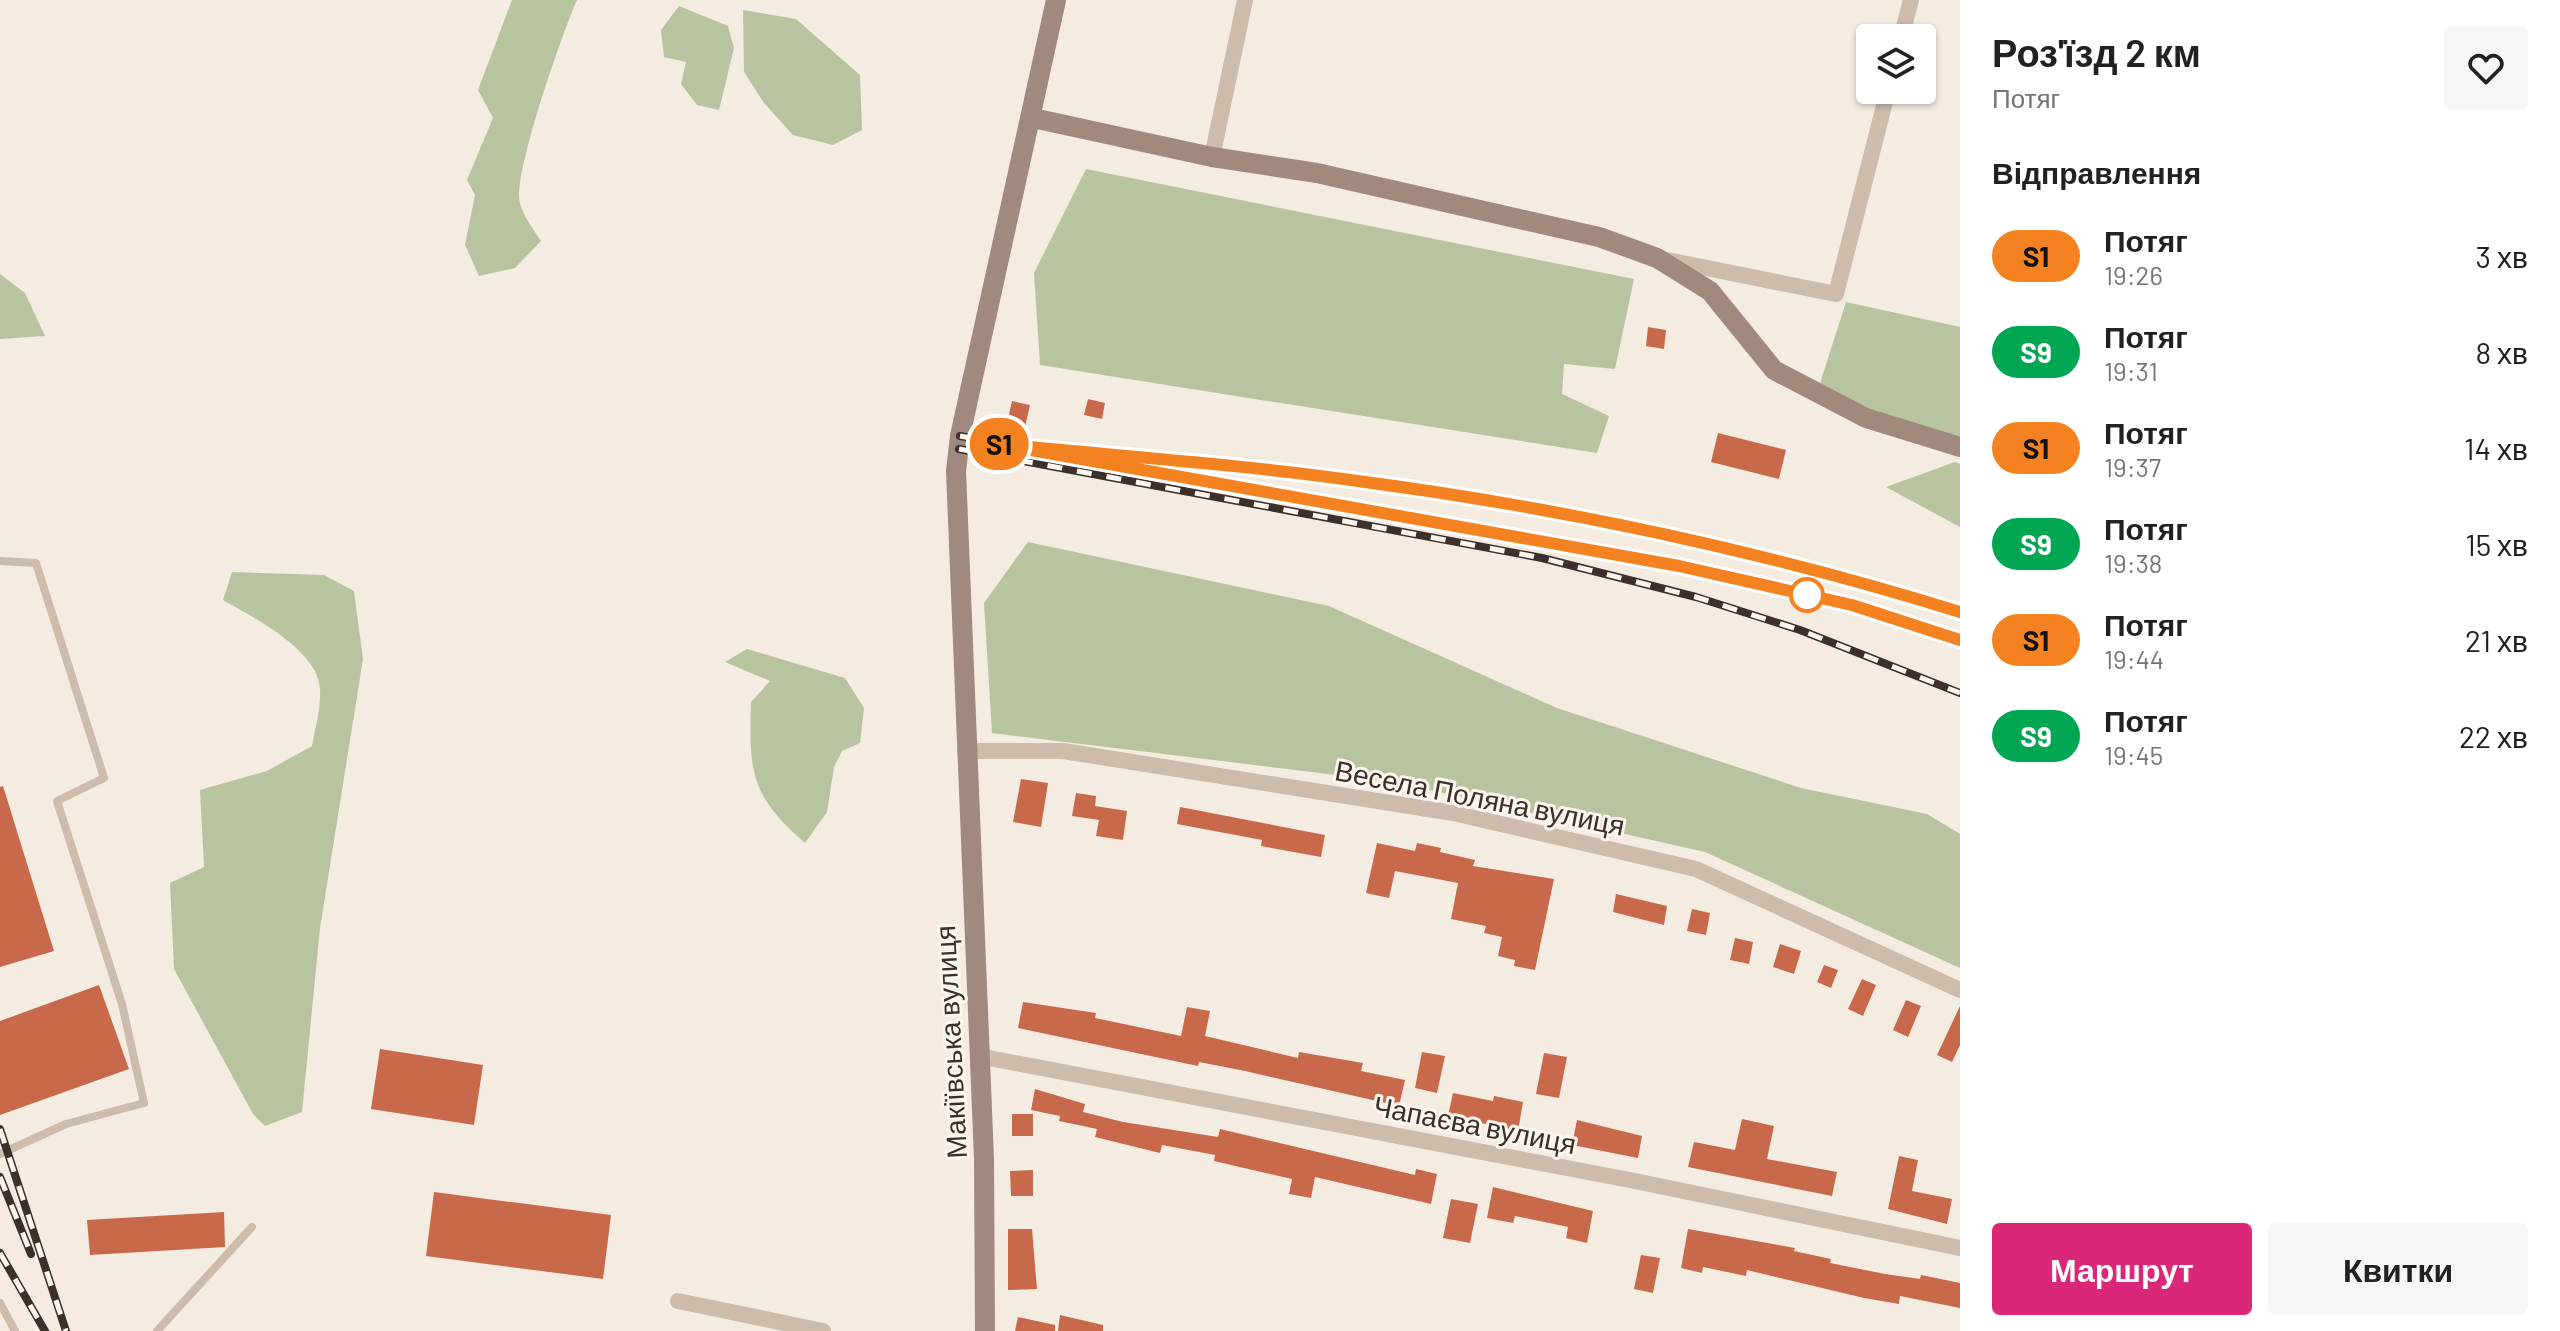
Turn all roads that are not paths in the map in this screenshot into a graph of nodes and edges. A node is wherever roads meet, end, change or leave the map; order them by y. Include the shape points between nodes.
1 (1056, 0) edge
2 (1245, 0) edge
3 (1911, 0) edge
4 (1905, 24) edge
5 (1884, 104) edge
6 (1033, 118) junction
7 (1212, 157) junction
8 (1657, 258) junction
9 (1960, 447) edge
10 (0, 561) edge
11 (965, 751) junction
12 (1960, 990) edge
13 (978, 1056) junction
14 (0, 1154) edge
15 (252, 1227) dead end
16 (1960, 1248) edge
17 (678, 1301) dead end
18 (0, 1303) edge
19 (15, 1331) edge
20 (157, 1331) edge
21 (823, 1331) edge
22 (985, 1331) edge

1 - 6 main road, Макіївська вулиця
2 - 7 street
3 - 4 street
5 - 8 street via 1836,294
6 - 7 main road
6 - 11 main road, Макіївська вулиця via 956,471
7 - 8 main road via 1317,173 1525,220 1599,237
8 - 9 main road via 1710,291 1774,370 1866,418
10 - 14 lane via 36,563 104,778 57,801 122,1004 144,1103 66,1124
11 - 12 street, Весела Поляна вулиця via 1063,751 1437,810 1696,869
11 - 13 main road, Макіївська вулиця
13 - 16 street, Чапаєва вулиця
13 - 22 main road, Макіївська вулиця
15 - 20 lane
17 - 21 street
18 - 19 lane

